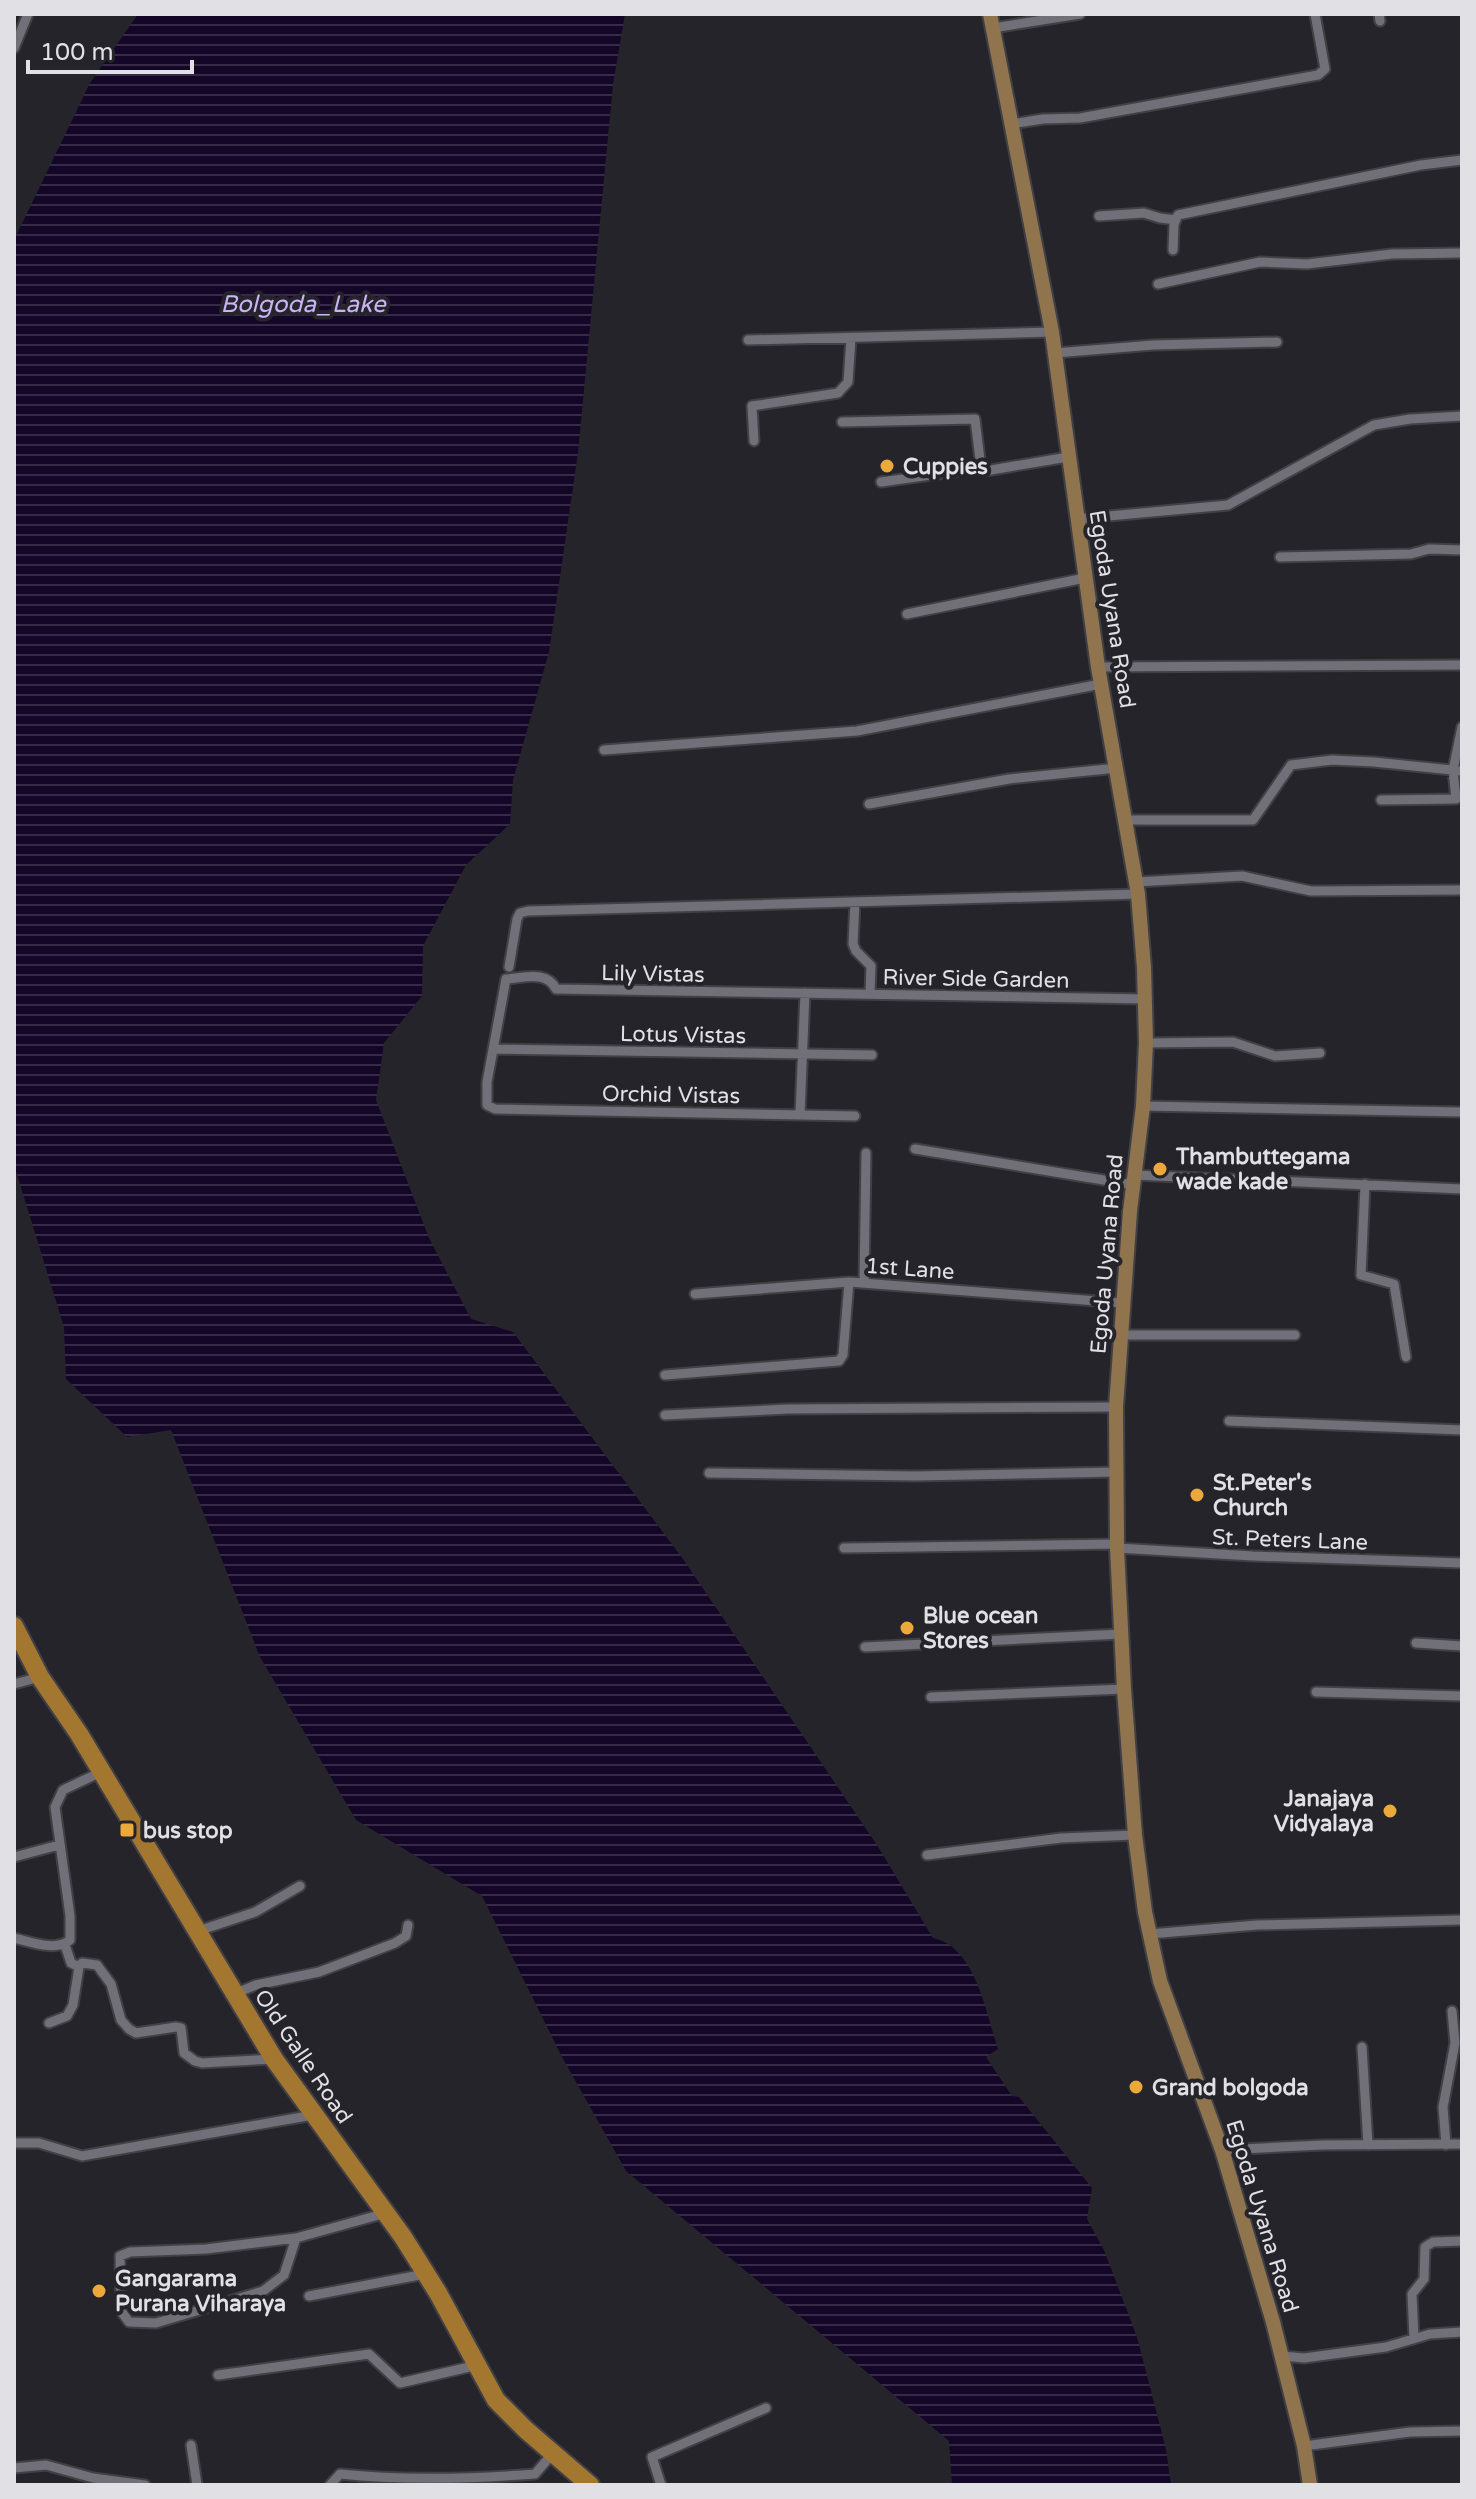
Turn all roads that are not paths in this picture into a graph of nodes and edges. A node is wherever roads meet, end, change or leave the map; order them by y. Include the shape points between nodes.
1 (28, 14) edge
2 (1080, 14) edge
3 (1315, 14) edge
4 (991, 21) edge
5 (14, 48) edge
6 (1011, 124) junction
7 (1462, 160) edge
8 (1099, 216) dead end
9 (1176, 220) junction
10 (1173, 250) dead end
11 (1462, 253) edge
12 (1158, 284) dead end
13 (1052, 332) junction
14 (851, 338) junction
15 (748, 340) dead end
16 (1277, 342) dead end
17 (1055, 353) junction
18 (1462, 416) edge
19 (842, 422) dead end
20 (754, 441) dead end
21 (1068, 457) junction
22 (981, 468) junction
23 (881, 482) dead end
24 (1076, 519) junction
25 (1462, 550) edge
26 (1280, 557) dead end
27 (1085, 578) junction
28 (907, 614) dead end
29 (1462, 665) edge
30 (1098, 667) junction
31 (1101, 684) junction
32 (1462, 727) edge
33 (604, 750) dead end
34 (1117, 768) junction
35 (1457, 771) edge
36 (1381, 800) dead end
37 (869, 804) dead end
38 (1126, 820) junction
39 (1137, 888) junction
40 (1462, 890) edge
41 (855, 902) junction
42 (509, 967) dead end
43 (805, 993) junction
44 (870, 994) junction
45 (1146, 999) junction
46 (1146, 1043) junction
47 (493, 1049) junction
48 (1320, 1053) dead end
49 (803, 1054) junction
50 (872, 1055) dead end
51 (1143, 1106) junction
52 (1462, 1112) edge
53 (800, 1114) junction
54 (855, 1116) dead end
55 (915, 1149) dead end
56 (866, 1153) dead end
57 (1134, 1180) junction
58 (1365, 1184) junction
59 (1462, 1189) edge
60 (849, 1282) junction
61 (864, 1283) junction
62 (695, 1294) dead end
63 (1123, 1303) junction
64 (1121, 1335) junction
65 (1295, 1335) dead end
66 (1406, 1357) dead end
67 (665, 1375) dead end
68 (1116, 1407) junction
69 (665, 1415) dead end
70 (1229, 1421) dead end
71 (1462, 1430) edge
72 (1117, 1472) junction
73 (709, 1473) dead end
74 (1117, 1546) junction
75 (844, 1548) dead end
76 (1462, 1563) edge
77 (14, 1626) edge
78 (1121, 1634) junction
79 (1416, 1643) dead end
80 (1462, 1646) edge
81 (865, 1647) dead end
82 (40, 1677) junction
83 (14, 1684) edge
84 (1124, 1689) junction
85 (1316, 1692) dead end
86 (1462, 1696) edge
87 (931, 1697) dead end
88 (101, 1772) junction
89 (1135, 1835) junction
90 (59, 1845) junction
91 (927, 1855) dead end
92 (14, 1857) edge
93 (300, 1886) dead end
94 (1462, 1920) edge
95 (408, 1925) dead end
96 (198, 1931) junction
97 (1149, 1934) junction
98 (14, 1938) edge
99 (65, 1945) junction
100 (79, 1967) junction
101 (234, 1994) junction
102 (1452, 2011) dead end
103 (49, 2023) dead end
104 (1362, 2047) dead end
105 (274, 2059) junction
106 (313, 2115) junction
107 (14, 2143) edge
108 (1462, 2144) edge
109 (1368, 2145) junction
110 (1446, 2145) junction
111 (1222, 2150) junction
112 (386, 2213) junction
113 (296, 2238) junction
114 (1462, 2241) edge
115 (425, 2274) junction
116 (309, 2296) dead end
117 (1462, 2332) edge
118 (1414, 2338) junction
119 (1282, 2356) junction
120 (478, 2365) junction
121 (218, 2375) dead end
122 (766, 2408) dead end
123 (1462, 2431) edge
124 (191, 2445) dead end
125 (1304, 2446) junction
126 (553, 2453) junction
127 (14, 2468) edge
128 (140, 2484) edge
129 (197, 2485) edge
130 (330, 2485) edge
131 (590, 2485) edge
132 (661, 2485) edge
133 (1310, 2485) edge

1 - 5 street
2 - 4 street
3 - 6 street via 1325,69 1318,75 1080,118
4 - 6 main road, Egoda Uyana Road
6 - 13 main road, Egoda Uyana Road
7 - 9 street via 1178,215
8 - 9 street via 1144,213
9 - 10 street
11 - 12 street via 1307,264 1260,262
13 - 14 street
13 - 17 main road, Egoda Uyana Road
14 - 15 street
14 - 20 street via 848,382 838,393 752,406
16 - 17 street
17 - 21 main road, Egoda Uyana Road
18 - 24 street via 1374,425 1228,505
19 - 22 street via 975,419
21 - 22 street
21 - 24 main road, Egoda Uyana Road
22 - 23 street
24 - 27 main road, Egoda Uyana Road
25 - 26 street
27 - 28 street
27 - 30 main road, Egoda Uyana Road
29 - 30 street
30 - 31 main road, Egoda Uyana Road
31 - 33 street via 857,731
31 - 34 main road, Egoda Uyana Road
32 - 35 street
34 - 37 street via 1009,779
34 - 38 main road, Egoda Uyana Road
35 - 36 street via 1456,799
35 - 38 street via 1346,760 1291,765 1253,820
38 - 39 main road, Egoda Uyana Road
39 - 40 street via 1242,876 1311,891
39 - 41 street
39 - 45 main road, Egoda Uyana Road
41 - 42 street via 528,911 517,919
41 - 44 street via 853,944 871,966
43 - 44 street, River Side Garden
43 - 47 street, Lily Vistas via 556,989 546,977 506,979
43 - 49 street
44 - 45 street, River Side Garden
45 - 46 main road, Egoda Uyana Road
46 - 48 street via 1233,1042 1275,1056
46 - 51 main road, Egoda Uyana Road
47 - 49 street, Lotus Vistas
47 - 53 street, Orchid Vistas via 487,1105 495,1109
49 - 50 street, Lotus Vistas
49 - 53 street
51 - 52 street
51 - 57 main road, Egoda Uyana Road
53 - 54 street, Orchid Vistas
55 - 57 street
56 - 61 street
57 - 58 street
57 - 63 main road, Egoda Uyana Road
58 - 59 street
58 - 66 street via 1361,1275 1394,1284
60 - 61 street, 1st Lane
60 - 62 street, 1st Lane
60 - 67 street via 839,1361
61 - 63 street, 1st Lane
63 - 64 main road, Egoda Uyana Road
64 - 65 street
64 - 68 main road, Egoda Uyana Road
68 - 69 street
68 - 72 main road, Egoda Uyana Road
70 - 71 street
72 - 73 street
72 - 74 main road, Egoda Uyana Road
74 - 75 street, St. Peters Lane
74 - 76 street, St. Peters Lane
74 - 78 main road, Egoda Uyana Road
77 - 82 highway, Old Galle Road
78 - 81 street
78 - 84 main road, Egoda Uyana Road
79 - 80 street
82 - 83 street
82 - 88 highway, Old Galle Road
84 - 87 street
84 - 89 main road, Egoda Uyana Road
85 - 86 street
88 - 90 street via 58,1796
88 - 96 highway, Old Galle Road
89 - 91 street via 1061,1838
89 - 97 main road, Egoda Uyana Road
90 - 92 street
90 - 99 street via 70,1916 70,1940
93 - 96 street via 255,1912
94 - 97 street via 1257,1925
95 - 101 street via 406,1936 395,1943 319,1972
96 - 101 highway, Old Galle Road
97 - 111 main road, Egoda Uyana Road via 1160,1981
98 - 99 street
99 - 100 street via 71,1963
100 - 103 street via 73,2005 67,2016
100 - 105 street via 97,1965 105,1974 129,2029 136,2033 181,2028 184,2053 195,2061
101 - 105 highway, Old Galle Road
102 - 110 street via 1455,2043 1444,2097
104 - 109 street
105 - 106 highway, Old Galle Road
106 - 107 street via 82,2156 39,2143
106 - 112 highway, Old Galle Road
108 - 110 street
109 - 110 street
109 - 111 street
111 - 119 main road, Egoda Uyana Road
112 - 113 street
112 - 115 highway, Old Galle Road
113 - 113 street via 120,2256 121,2311 129,2322 156,2323 263,2291 284,2275
114 - 118 street via 1425,2247 1424,2279 1412,2294
115 - 116 street
115 - 120 highway, Old Galle Road
117 - 118 street
118 - 119 street via 1386,2347
119 - 125 main road, Egoda Uyana Road
120 - 121 street via 400,2383 369,2354
120 - 126 highway, Old Galle Road via 496,2400
122 - 132 street via 652,2457
123 - 125 street
124 - 129 street
125 - 133 main road, Egoda Uyana Road
126 - 130 street via 535,2474 457,2479 340,2474
126 - 131 highway, Old Galle Road
127 - 128 street via 46,2465

